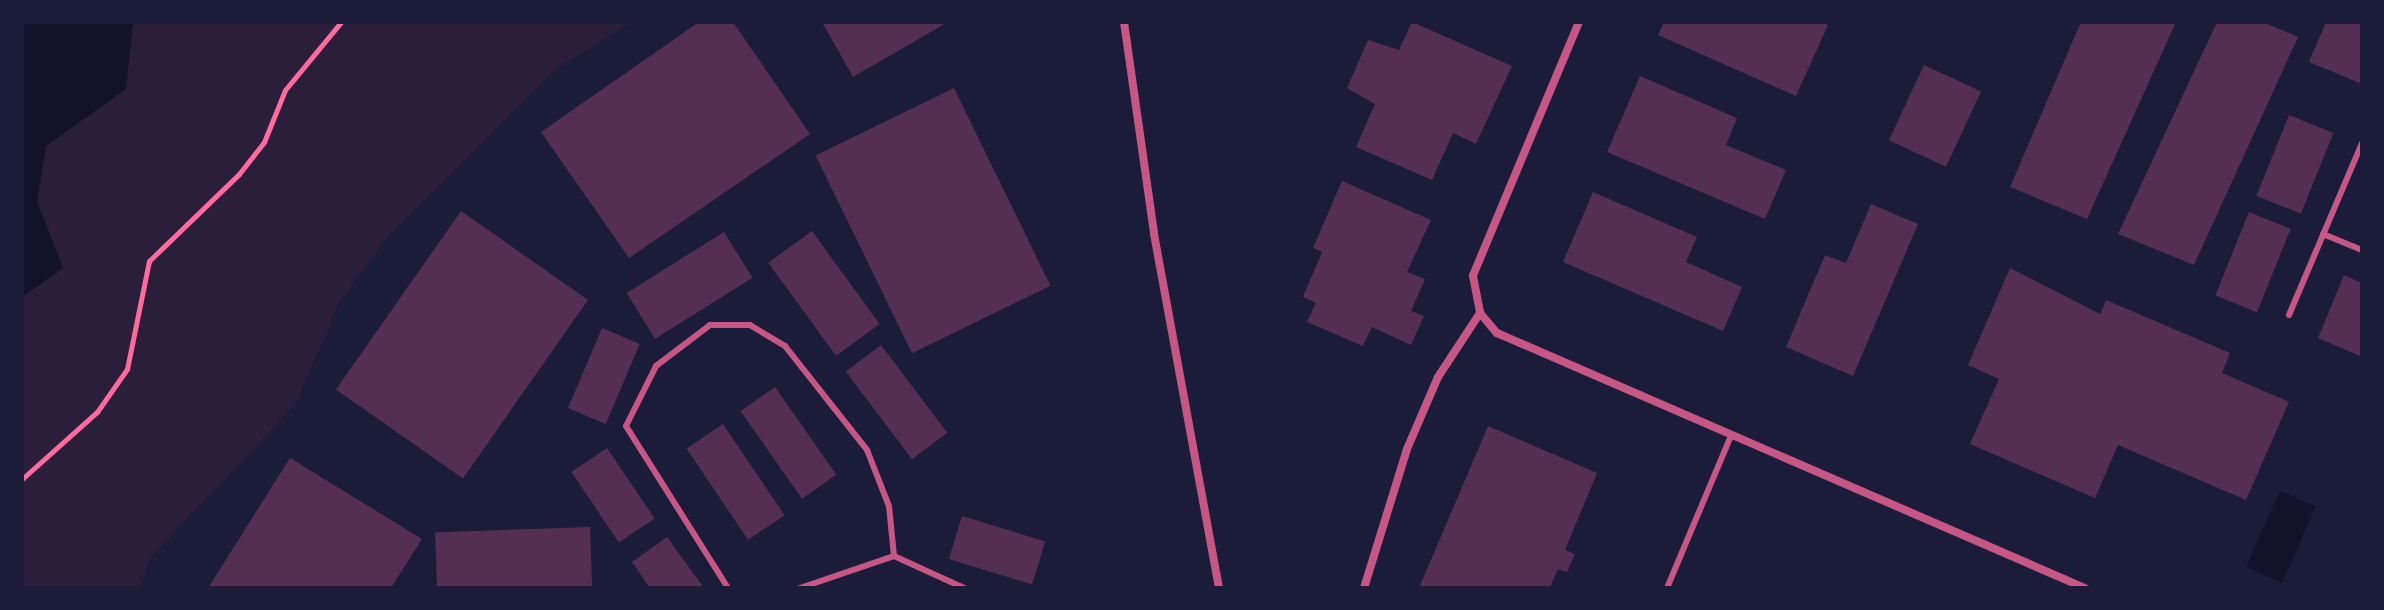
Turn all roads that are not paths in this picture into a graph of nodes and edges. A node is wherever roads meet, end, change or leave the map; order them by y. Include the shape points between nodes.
1 (1124, 22) edge
2 (1579, 22) edge
3 (2362, 143) edge
4 (2323, 234) junction
5 (2362, 250) edge
6 (1480, 313) junction
7 (2289, 315) dead end
8 (1731, 436) junction
9 (894, 556) junction
10 (728, 588) edge
11 (800, 588) edge
12 (964, 588) edge
13 (1219, 588) edge
14 (1364, 588) edge
15 (1667, 588) edge
16 (2085, 588) edge

1 - 13 street via 1159,265
2 - 6 street via 1486,236 1473,276
3 - 4 lane
4 - 5 lane
4 - 7 lane
6 - 8 street via 1528,350
6 - 14 street via 1438,377 1407,449
8 - 15 lane
8 - 16 street
9 - 10 lane via 889,506 867,450 785,346 750,325 710,325 656,366 626,426
9 - 11 lane
9 - 12 lane

